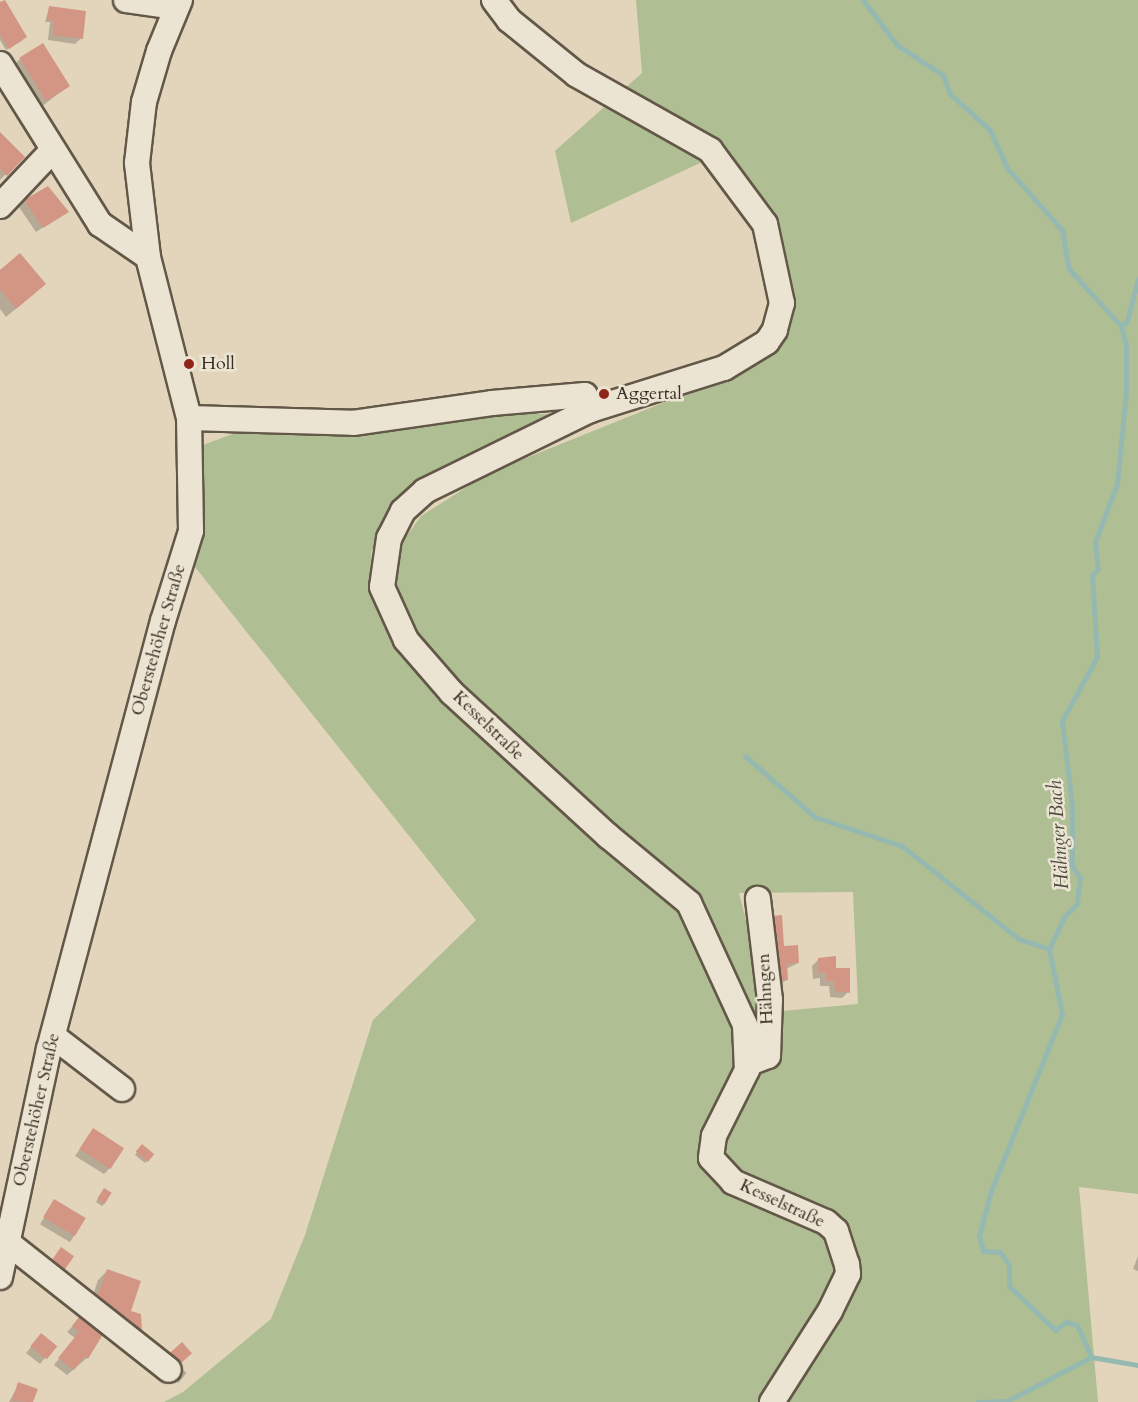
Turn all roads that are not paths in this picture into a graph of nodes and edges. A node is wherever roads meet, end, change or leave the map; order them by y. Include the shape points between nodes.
1 (126, 0) edge
2 (494, 0) edge
3 (177, 4) edge
4 (0, 64) edge
5 (53, 150) junction
6 (0, 206) edge
7 (148, 257) junction
8 (590, 410) junction
9 (189, 418) junction
10 (758, 899) dead end
11 (53, 1036) junction
12 (747, 1064) junction
13 (122, 1089) dead end
14 (7, 1242) junction
15 (0, 1277) edge
16 (169, 1370) dead end
17 (772, 1402) edge

1 - 3 street
2 - 8 street, Kesselstraße via 509,20 577,75 710,150 765,224 782,303 775,330 767,342 724,368
3 - 7 street, Oberstehöher Straße via 144,102 137,163
4 - 5 street
5 - 6 street
5 - 7 street via 100,224
7 - 9 street, Oberstehöher Straße
8 - 9 street via 585,395 492,403 353,423
8 - 12 street, Kesselstraße via 425,491 403,511 388,538 382,587 406,640 453,693 608,836 688,903 745,1025
9 - 11 street, Oberstehöher Straße via 191,531 163,621
10 - 12 street, Hähngen via 770,1000 768,1056
11 - 13 street
11 - 14 street, Oberstehöher Straße
12 - 17 street, Kesselstraße via 714,1136 711,1158 733,1182 826,1222 836,1231 848,1274 830,1311
14 - 15 street, Oberstehöher Straße
14 - 16 street

